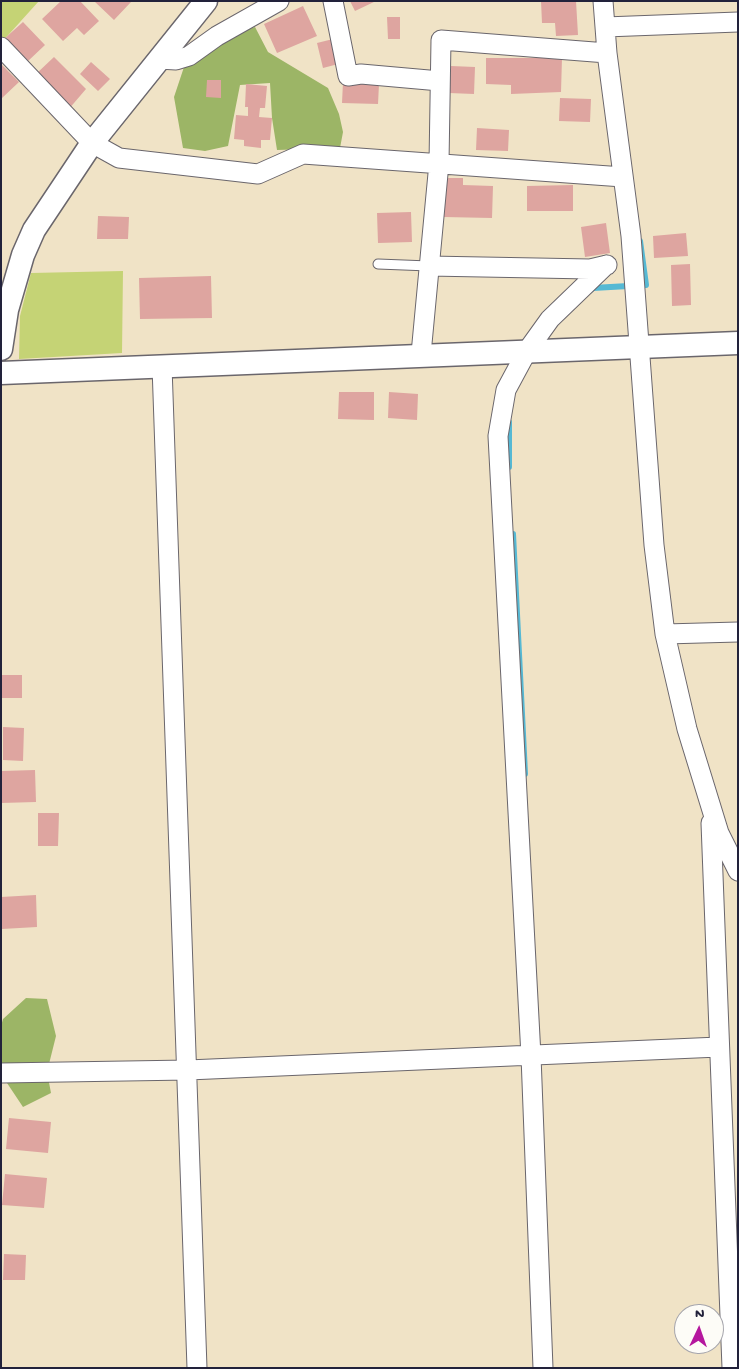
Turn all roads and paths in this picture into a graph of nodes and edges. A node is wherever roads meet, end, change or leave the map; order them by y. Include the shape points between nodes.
1 (206, 1) edge
2 (279, 1) edge
3 (333, 1) edge
4 (603, 1) edge
5 (738, 22) edge
6 (605, 27) junction
7 (1, 47) edge
8 (607, 53) junction
9 (159, 59) junction
10 (440, 81) junction
11 (92, 143) junction
12 (439, 163) junction
13 (623, 177) junction
14 (378, 264) dead end
15 (606, 264) junction
16 (633, 265) junction
17 (429, 266) junction
18 (738, 343) edge
19 (639, 348) junction
20 (1, 349) edge
21 (527, 351) junction
22 (421, 354) junction
23 (162, 366) junction
24 (1, 373) edge
25 (738, 632) edge
26 (665, 634) junction
27 (710, 804) junction
28 (738, 871) edge
29 (720, 1047) junction
30 (531, 1056) junction
31 (188, 1070) junction
32 (1, 1073) edge
33 (197, 1368) edge
34 (543, 1368) edge
35 (732, 1368) edge

1 - 9 street
2 - 9 street via 189,56 176,60
3 - 10 street via 348,76 361,74
4 - 6 street
5 - 6 street
6 - 8 street
7 - 11 street
8 - 10 street via 441,40
8 - 13 street
9 - 11 street
10 - 12 street
11 - 12 street via 119,158 258,174 303,154
11 - 20 street via 34,230 7,310
12 - 13 street
12 - 17 street
13 - 16 street
14 - 17 lane
15 - 16 street
15 - 17 street via 590,269
15 - 21 street via 550,319
16 - 19 street
17 - 22 street
18 - 19 street
19 - 21 street
19 - 26 street via 654,545
21 - 22 street
21 - 30 street via 506,390 498,436
22 - 23 street
23 - 24 street
23 - 31 street
25 - 26 street
26 - 27 street
27 - 28 street via 719,833
27 - 29 street
29 - 30 street
29 - 35 street
30 - 31 street
30 - 34 street
31 - 32 street
31 - 33 street

